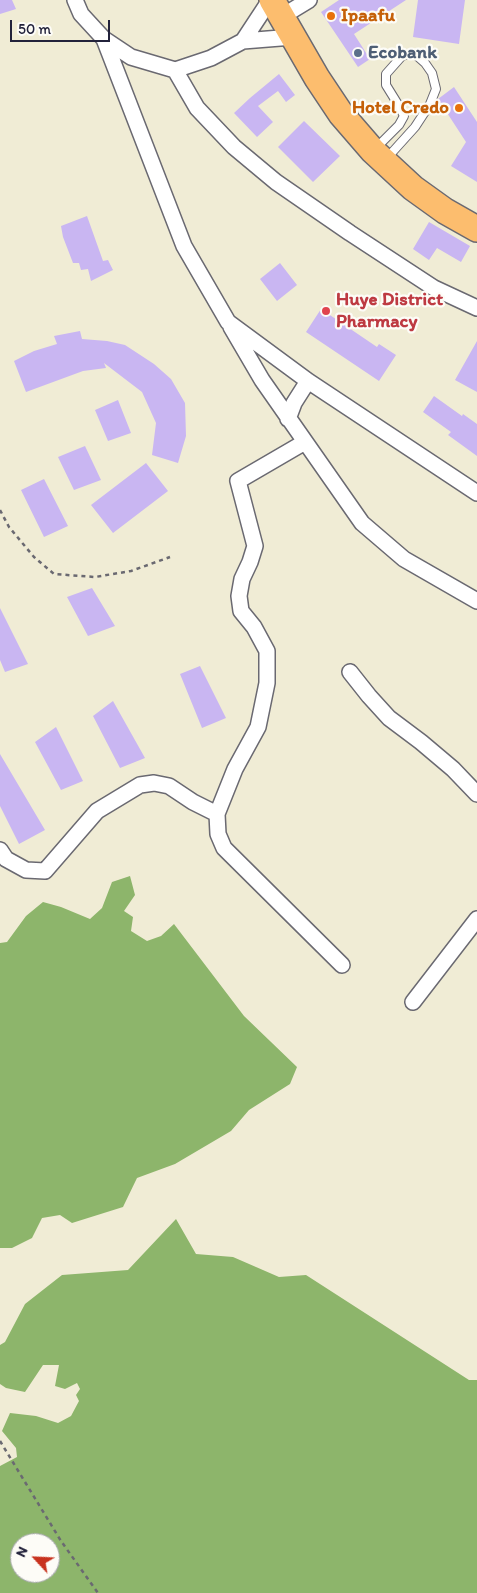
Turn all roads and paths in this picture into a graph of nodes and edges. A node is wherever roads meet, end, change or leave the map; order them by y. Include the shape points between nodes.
1 (75, 0) edge
2 (309, 0) edge
3 (279, 14) edge
4 (104, 40) junction
5 (243, 40) junction
6 (175, 70) junction
7 (378, 156) junction
8 (477, 229) edge
9 (477, 308) edge
10 (228, 322) junction
11 (308, 381) junction
12 (288, 419) junction
13 (304, 442) junction
14 (477, 493) edge
15 (0, 510) edge
16 (170, 557) dead end
17 (477, 601) edge
18 (350, 672) dead end
19 (477, 794) edge
20 (217, 814) junction
21 (0, 850) edge
22 (477, 919) edge
23 (342, 965) dead end
24 (413, 1002) dead end
25 (0, 1441) edge
26 (98, 1593) edge

1 - 4 street via 81,14
2 - 3 street
3 - 5 street
3 - 5 street
3 - 7 highway via 341,114
4 - 6 street via 131,57
4 - 10 street via 184,246
5 - 6 street via 211,58
6 - 9 street via 197,108 234,147 276,182 434,288
7 - 7 lane via 415,127 436,89 432,73 416,55 402,56 386,74 386,85 404,116
7 - 8 highway via 413,188
10 - 11 street
10 - 12 street
11 - 12 street
11 - 14 street
12 - 13 street
13 - 17 street via 362,523 404,559
13 - 20 street via 238,481 255,546 239,596 242,611 254,626 266,652 267,683 258,727 235,769
15 - 16 path via 9,527 34,557 54,574 95,577 131,571
18 - 19 street via 389,718 453,769
20 - 21 street via 169,786 140,785 97,811 45,871 26,870 6,859
20 - 23 street via 218,834 224,848
22 - 24 street
25 - 26 path via 61,1541

